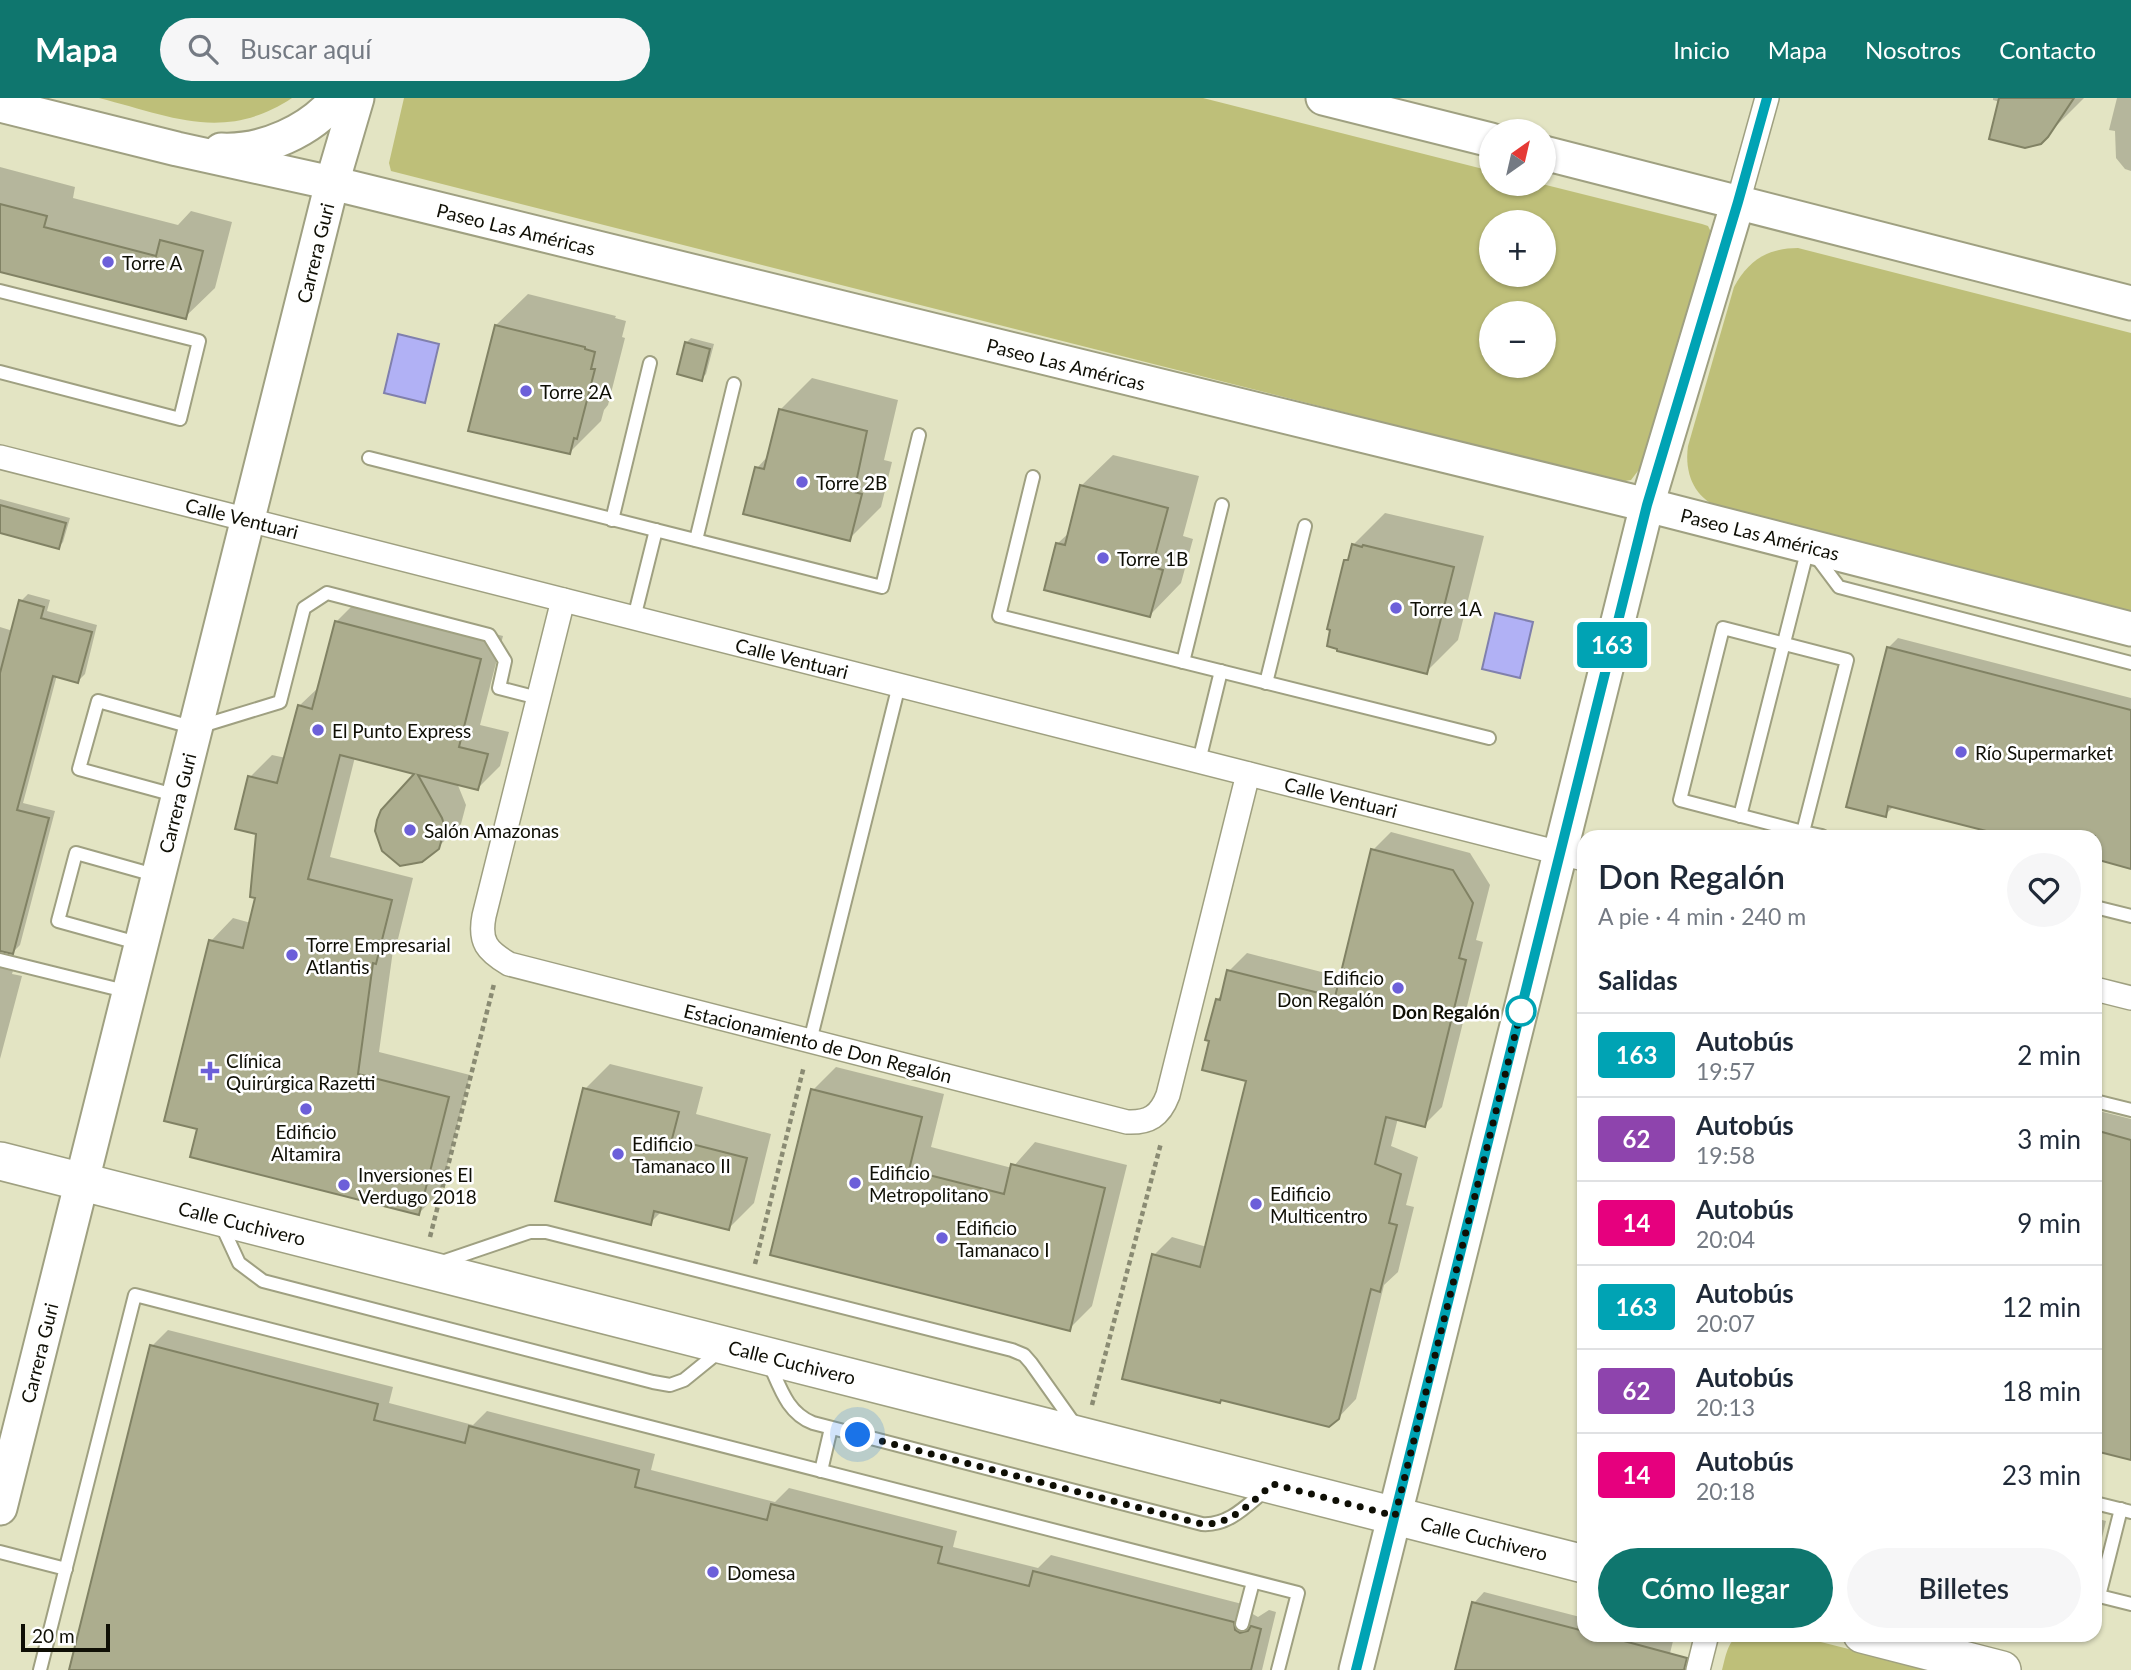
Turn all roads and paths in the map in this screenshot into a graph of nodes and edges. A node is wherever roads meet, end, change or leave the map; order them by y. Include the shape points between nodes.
1 (337, 98) edge
2 (357, 98) edge
3 (1323, 98) edge
4 (1767, 98) edge
5 (0, 105) edge
6 (1479, 137) edge
7 (177, 149) junction
8 (1556, 156) edge
9 (332, 183) junction
10 (1738, 202) junction
11 (0, 291) edge
12 (2131, 303) edge
13 (650, 363) dead end
14 (0, 372) edge
15 (734, 384) dead end
16 (919, 435) dead end
17 (0, 457) edge
18 (369, 458) dead end
19 (1033, 477) dead end
20 (1222, 505) dead end
21 (1647, 505) junction
22 (248, 519) junction
23 (612, 520) junction
24 (1305, 526) dead end
25 (656, 530) junction
26 (696, 540) junction
27 (1808, 547) junction
28 (563, 600) junction
29 (634, 618) junction
30 (2131, 629) edge
31 (1784, 644) junction
32 (1183, 662) junction
33 (2131, 663) edge
34 (1221, 671) junction
35 (1266, 683) junction
36 (899, 685) junction
37 (538, 698) junction
38 (195, 728) junction
39 (1489, 738) dead end
40 (1199, 761) junction
41 (1248, 774) junction
42 (178, 796) junction
43 (1740, 816) junction
44 (1578, 830) edge
45 (1795, 830) edge
46 (1804, 830) edge
47 (1577, 833) edge
48 (1572, 856) edge
49 (158, 876) junction
50 (2102, 909) edge
51 (2131, 916) edge
52 (141, 944) junction
53 (0, 960) edge
54 (502, 960) junction
55 (2102, 991) edge
56 (129, 992) junction
57 (2131, 998) edge
58 (810, 1041) junction
59 (2102, 1103) edge
60 (1163, 1109) junction
61 (2131, 1110) edge
62 (0, 1161) edge
63 (82, 1182) junction
64 (217, 1216) junction
65 (422, 1268) junction
66 (750, 1284) junction
67 (727, 1346) junction
68 (766, 1356) junction
69 (831, 1428) junction
70 (1084, 1436) junction
71 (821, 1471) junction
72 (1273, 1484) junction
73 (2102, 1505) edge
74 (0, 1508) edge
75 (2126, 1511) edge
76 (1395, 1516) junction
77 (0, 1552) edge
78 (1577, 1562) edge
79 (66, 1569) junction
80 (1253, 1581) junction
81 (2102, 1581) edge
82 (2102, 1597) edge
83 (2131, 1604) edge
84 (1242, 1624) dead end
85 (1705, 1642) edge
86 (1893, 1642) edge
87 (40, 1670) edge
88 (1278, 1670) edge
89 (1356, 1670) edge
90 (1698, 1670) edge
91 (2002, 1670) edge

1 - 7 main road via 305,126 272,142 239,151
2 - 9 main road, Carrera Guri
3 - 6 main road
4 - 10 street
5 - 7 main road, Paseo Las Américas
7 - 9 main road, Paseo Las Américas
8 - 10 main road
9 - 21 main road, Paseo Las Américas
9 - 22 main road, Carrera Guri
10 - 12 main road
10 - 21 main road
11 - 14 lane via 199,341 180,419
13 - 23 lane
15 - 26 lane
16 - 26 lane via 882,587
17 - 22 street, Calle Ventuari
18 - 23 lane
19 - 32 lane via 999,616
20 - 32 lane
21 - 27 main road, Paseo Las Américas
21 - 44 main road
22 - 28 street, Calle Ventuari
22 - 38 main road, Carrera Guri
23 - 25 lane
24 - 35 lane
25 - 26 lane
25 - 29 lane
27 - 30 main road, Paseo Las Américas
27 - 31 lane
27 - 33 lane via 1839,587
28 - 29 street, Calle Ventuari
28 - 37 street
29 - 36 street, Calle Ventuari
31 - 43 lane
31 - 43 lane via 1723,628 1680,800
31 - 46 lane via 1847,660
32 - 34 lane
34 - 35 lane
34 - 40 lane
35 - 39 lane
36 - 40 street, Calle Ventuari
36 - 58 lane
37 - 38 lane via 499,688 505,661 489,635 327,593 304,608 280,702
37 - 54 street via 481,931 483,941
38 - 42 main road, Carrera Guri
38 - 42 lane via 98,701 79,769
40 - 41 street, Calle Ventuari
41 - 48 street, Calle Ventuari
41 - 60 street
42 - 49 main road, Carrera Guri
43 - 45 lane
47 - 48 main road
48 - 76 main road
49 - 52 main road, Carrera Guri
49 - 52 lane via 76,853 58,921
50 - 51 lane
52 - 56 main road, Carrera Guri
53 - 56 lane
54 - 58 street, Estacionamiento de Don Regalón
54 - 65 path
55 - 57 street
56 - 63 main road, Carrera Guri
58 - 60 street, Estacionamiento de Don Regalón via 1127,1122 1151,1119
58 - 66 path
59 - 61 lane
60 - 70 path via 1165,1127
62 - 63 main road, Calle Cuchivero
63 - 64 main road, Calle Cuchivero
63 - 74 main road, Carrera Guri
64 - 65 main road, Calle Cuchivero
64 - 67 lane via 239,1263 262,1281 653,1382 670,1385 684,1380
65 - 66 lane via 536,1231
65 - 67 main road, Calle Cuchivero
66 - 70 lane via 1024,1355
67 - 68 main road, Calle Cuchivero
68 - 69 lane via 793,1410 802,1419
68 - 70 main road, Calle Cuchivero
69 - 71 lane
69 - 72 lane via 1202,1524 1227,1520
70 - 72 main road, Calle Cuchivero
71 - 79 lane via 135,1295
71 - 80 lane
72 - 76 main road, Calle Cuchivero
73 - 75 lane
75 - 81 lane
76 - 78 main road, Calle Cuchivero
76 - 89 main road
77 - 79 lane
79 - 87 lane
80 - 84 lane
80 - 88 lane via 1298,1593
82 - 83 lane
85 - 90 street
86 - 91 main road

